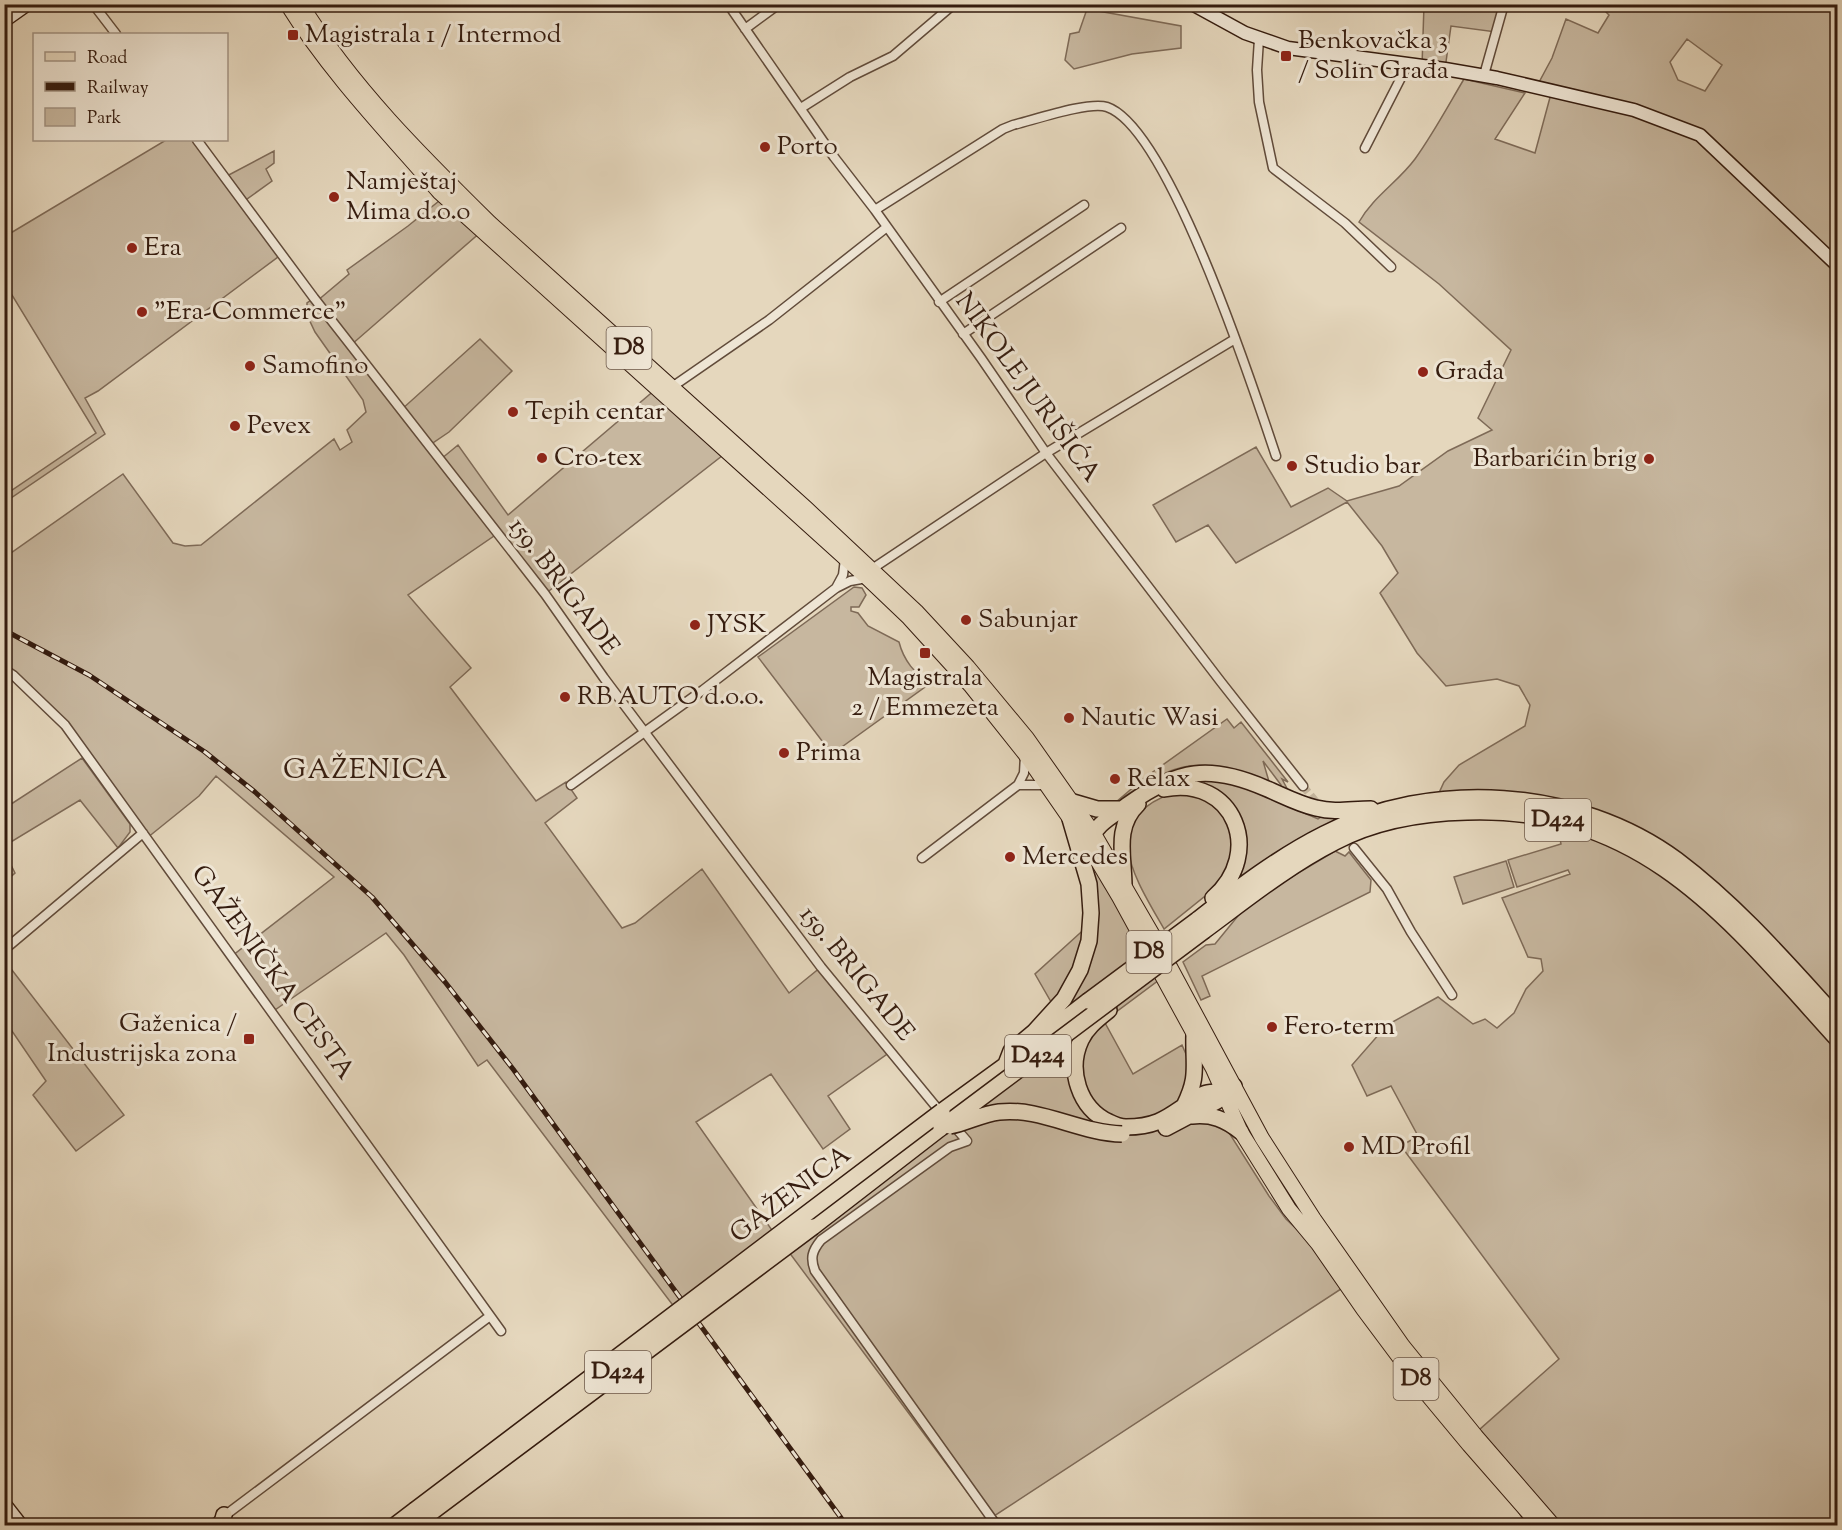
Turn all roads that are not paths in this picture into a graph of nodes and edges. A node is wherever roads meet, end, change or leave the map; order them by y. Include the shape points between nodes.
1 (28, 4) edge
2 (93, 4) edge
3 (287, 4) edge
4 (302, 4) edge
5 (728, 4) edge
6 (779, 4) edge
7 (954, 4) edge
8 (1192, 4) edge
9 (1504, 4) edge
10 (4, 21) edge
11 (745, 29) junction
12 (115, 33) edge
13 (1259, 39) junction
14 (1408, 64) junction
15 (1484, 75) junction
16 (801, 108) junction
17 (197, 141) edge
18 (1365, 148) dead end
19 (1084, 205) dead end
20 (875, 210) junction
21 (887, 227) junction
22 (1121, 228) dead end
23 (1838, 266) edge
24 (1391, 267) dead end
25 (939, 302) junction
26 (963, 334) junction
27 (1235, 339) junction
28 (672, 387) junction
29 (1046, 453) junction
30 (1276, 456) dead end
31 (845, 559) junction
32 (870, 574) junction
33 (836, 588) junction
34 (4, 669) edge
35 (645, 732) junction
36 (1024, 754) junction
37 (571, 785) dead end
38 (1018, 785) junction
39 (1045, 785) junction
40 (1303, 786) tunnel mouth
41 (1073, 802) junction
42 (1122, 809) junction
43 (1386, 810) junction
44 (1070, 819) junction
45 (143, 833) junction
46 (1091, 838) junction
47 (1354, 848) tunnel mouth
48 (921, 858) dead end
49 (1124, 886) junction
50 (1200, 926) junction
51 (4, 950) edge
52 (1136, 983) junction
53 (1452, 995) dead end
54 (1838, 1019) edge
55 (1194, 1035) junction
56 (1838, 1040) edge
57 (1006, 1064) junction
58 (1228, 1089) junction
59 (1186, 1112) junction
60 (941, 1128) junction
61 (1122, 1131) junction
62 (1241, 1132) junction
63 (490, 1316) junction
64 (501, 1331) dead end
65 (4, 1503) edge
66 (418, 1518) edge
67 (223, 1520) edge
68 (22, 1526) edge
69 (211, 1526) edge
70 (394, 1526) edge
71 (997, 1526) edge
72 (1540, 1526) edge
73 (1554, 1526) edge

1 - 10 main road
2 - 12 street
3 - 31 main road, D8 via 347,86 439,192
4 - 28 main road, D8 via 362,87 440,174
5 - 11 street, NIKOLE JURIŠIĆA
6 - 11 street
7 - 16 street via 893,56
8 - 13 main road
9 - 15 street
11 - 16 street, NIKOLE JURIŠIĆA
13 - 14 main road via 1288,48
13 - 24 street via 1259,102 1273,168 1345,223
14 - 15 main road
14 - 18 street
15 - 23 main road via 1634,110 1700,135
16 - 20 street, NIKOLE JURIŠIĆA
17 - 35 street, 159. BRIGADE
19 - 25 street
20 - 21 street, NIKOLE JURIŠIĆA
20 - 27 street via 1003,129 1093,106 1107,107 1136,131 1167,181 1199,245
21 - 25 street, NIKOLE JURIŠIĆA
21 - 28 street via 769,320
22 - 26 street
25 - 26 street, NIKOLE JURIŠIĆA
26 - 29 street, NIKOLE JURIŠIĆA
27 - 29 street
27 - 30 street
28 - 32 main road, D8
29 - 32 street
29 - 40 street, NIKOLE JURIŠIĆA
31 - 32 main road, D8
31 - 33 street
32 - 33 street
32 - 36 main road, D8 via 970,685
32 - 41 main road, D8 via 916,611 968,667
33 - 35 street
34 - 45 street, GAŽENIČKA CESTA via 65,725
35 - 37 street
35 - 71 street, 159. BRIGADE via 834,983 967,1141 950,1147 821,1240 813,1249 811,1261
36 - 38 street via 1024,773
36 - 39 main road, D8
38 - 39 street
38 - 48 street
39 - 44 main road, D8
41 - 42 highway via 1097,809
41 - 46 main road, D8
42 - 43 highway via 1172,778 1208,772 1231,775 1318,809
42 - 46 highway
43 - 50 highway, D424 via 1325,833 1279,859
43 - 54 highway, D424 via 1448,798 1503,798 1571,810 1604,821 1675,858 1716,891
44 - 46 main road, D8
44 - 57 highway via 1089,884 1090,924 1085,955 1064,999 1011,1051
45 - 51 street
45 - 63 street, GAŽENIČKA CESTA
46 - 49 main road, D8
46 - 55 main road, D8
47 - 53 street via 1387,890
49 - 50 highway via 1120,843 1124,826 1136,806 1162,789 1178,786 1208,794 1229,809 1235,820 1240,851 1224,889 1200,909
49 - 58 main road, D8
50 - 52 highway, GAŽENICA / D424, bridge
50 - 56 highway, D424 via 1335,842 1373,826 1449,812 1534,815 1600,834 1673,873 1742,935
50 - 57 highway, GAŽENICA / D424, bridge
52 - 60 highway, GAŽENICA / D424, bridge
52 - 61 highway via 1086,1032 1075,1059 1078,1087 1085,1101 1093,1113
55 - 58 main road, D8
55 - 59 highway via 1196,1073
57 - 66 highway, GAŽENICA / D424, bridge
58 - 59 highway via 1205,1093
58 - 62 main road, D8
58 - 73 main road, D8 via 1371,1303
59 - 61 highway via 1165,1128 1144,1133
59 - 62 highway via 1218,1117
60 - 61 highway, bridge via 999,1112 1014,1112 1100,1133
60 - 66 highway, GAŽENICA / D424, bridge
62 - 72 main road, D8 via 1289,1209 1401,1360 1468,1445
63 - 64 street, GAŽENIČKA CESTA
63 - 67 street
65 - 68 main road
66 - 70 highway, D424
67 - 69 street

